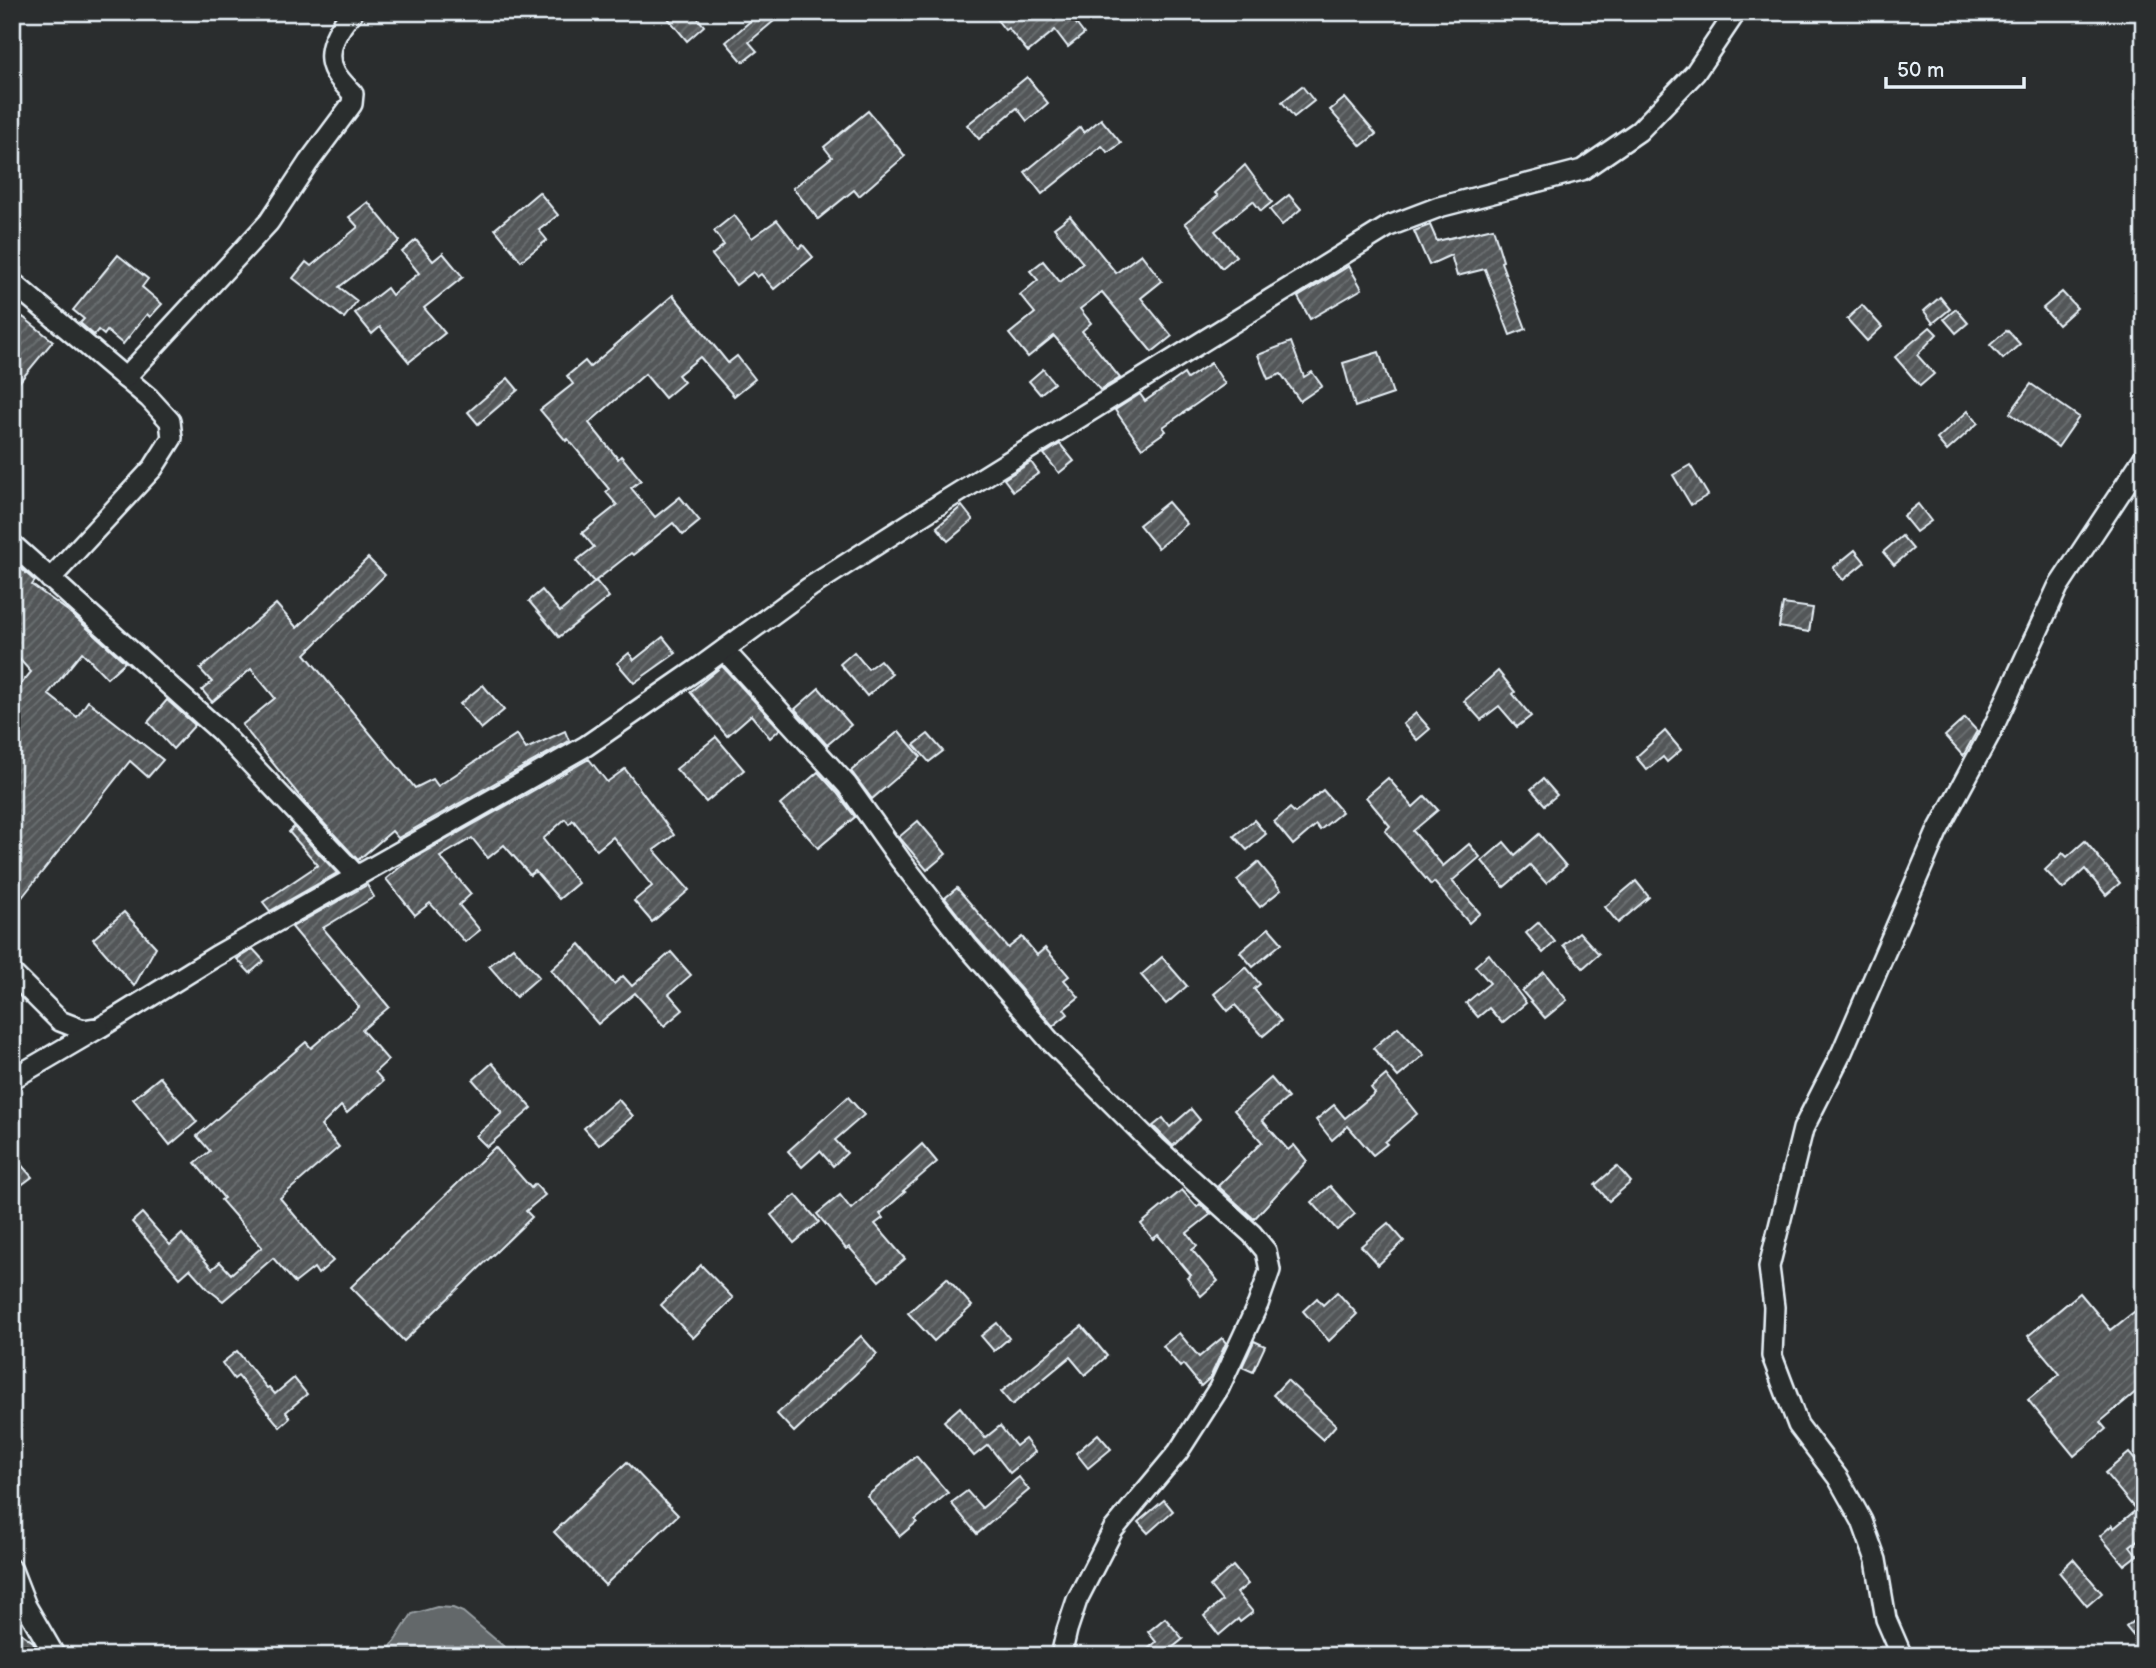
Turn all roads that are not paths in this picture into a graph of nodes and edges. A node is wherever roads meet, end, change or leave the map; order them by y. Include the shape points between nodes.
1 (353, 12) edge
2 (1736, 12) edge
3 (12, 282) edge
4 (125, 377) junction
5 (2144, 457) edge
6 (12, 544) edge
7 (50, 579) junction
8 (724, 650) junction
9 (356, 875) junction
10 (12, 973) edge
11 (101, 1027) junction
12 (12, 1079) edge
13 (12, 1570) edge
14 (55, 1656) edge
15 (1061, 1656) edge
16 (1902, 1656) edge

1 - 4 street via 340,26 329,57 353,94 352,104 269,222
2 - 8 street via 1695,73 1639,131 1582,170 1439,207 1389,226 947,499 810,587
3 - 4 street
4 - 7 street via 170,421 172,438 153,468
5 - 16 street via 2058,587 1992,730 1937,832 1842,1052 1803,1129 1769,1268 1774,1307 1772,1356 1798,1425 1838,1478 1862,1521 1876,1560 1886,1619
6 - 7 street
7 - 9 street via 220,731
8 - 9 street via 586,746
8 - 15 street via 847,785 968,947 1050,1041 1266,1251 1270,1270 1219,1388 1178,1452 1113,1530 1077,1600
9 - 11 street
10 - 11 street via 60,1021 83,1030
11 - 12 street
13 - 14 street via 26,1606

